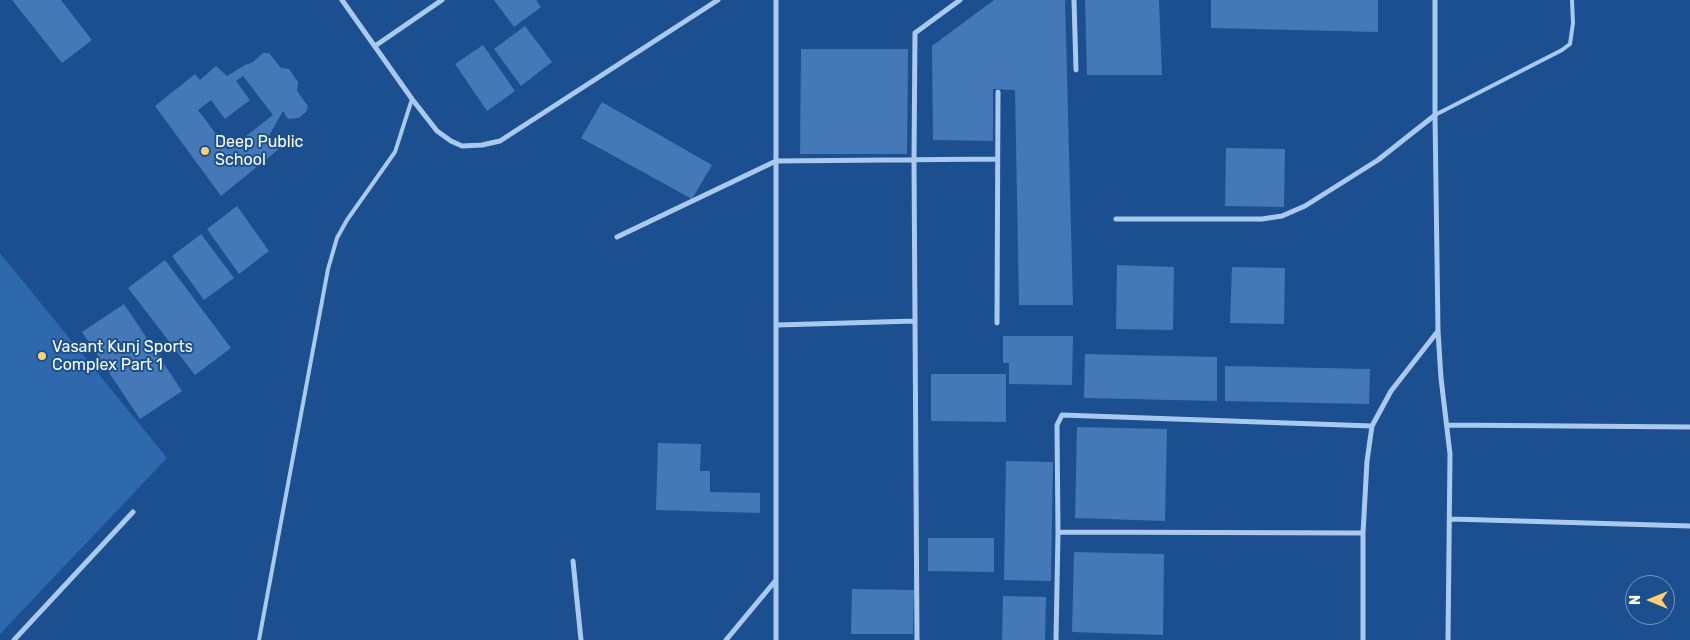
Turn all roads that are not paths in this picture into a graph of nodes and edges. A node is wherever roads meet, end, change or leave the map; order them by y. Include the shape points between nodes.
1 (342, 0) edge
2 (442, 0) edge
3 (718, 0) edge
4 (776, 0) edge
5 (960, 0) edge
6 (1074, 0) edge
7 (1435, 0) edge
8 (1572, 0) edge
9 (374, 46) junction
10 (1076, 70) dead end
11 (998, 92) dead end
12 (412, 99) junction
13 (1435, 116) junction
14 (997, 159) junction
15 (914, 160) junction
16 (776, 161) junction
17 (1116, 219) dead end
18 (617, 237) dead end
19 (915, 321) junction
20 (997, 323) dead end
21 (777, 325) junction
22 (1438, 331) junction
23 (1448, 425) junction
24 (1372, 426) junction
25 (1690, 427) edge
26 (133, 512) dead end
27 (1451, 519) junction
28 (1690, 526) edge
29 (1058, 532) junction
30 (1363, 533) junction
31 (573, 561) dead end
32 (776, 580) junction
33 (14, 640) edge
34 (259, 640) edge
35 (581, 640) edge
36 (726, 640) edge
37 (776, 640) edge
38 (917, 640) edge
39 (1056, 640) edge
40 (1363, 640) edge
41 (1448, 640) edge

1 - 9 street
2 - 9 street
3 - 12 street via 500,141 462,146 450,142
4 - 16 street
5 - 15 street via 915,33
6 - 10 street
7 - 13 street
8 - 13 lane via 1570,44
9 - 12 street
11 - 14 street
12 - 34 lane via 395,152 336,238
13 - 17 street via 1378,160 1305,206 1282,216 1262,219
13 - 22 street
14 - 15 street
14 - 20 street
15 - 16 street
15 - 19 street
16 - 18 street
16 - 21 street
19 - 21 street
19 - 38 street
21 - 32 street
22 - 23 street
22 - 24 street via 1391,391
23 - 25 street
23 - 27 street
24 - 29 street via 1062,415 1057,424
24 - 30 street
26 - 33 street
27 - 28 street
27 - 41 street
29 - 30 street
29 - 39 street
30 - 40 street
31 - 35 street
32 - 36 street
32 - 37 street

